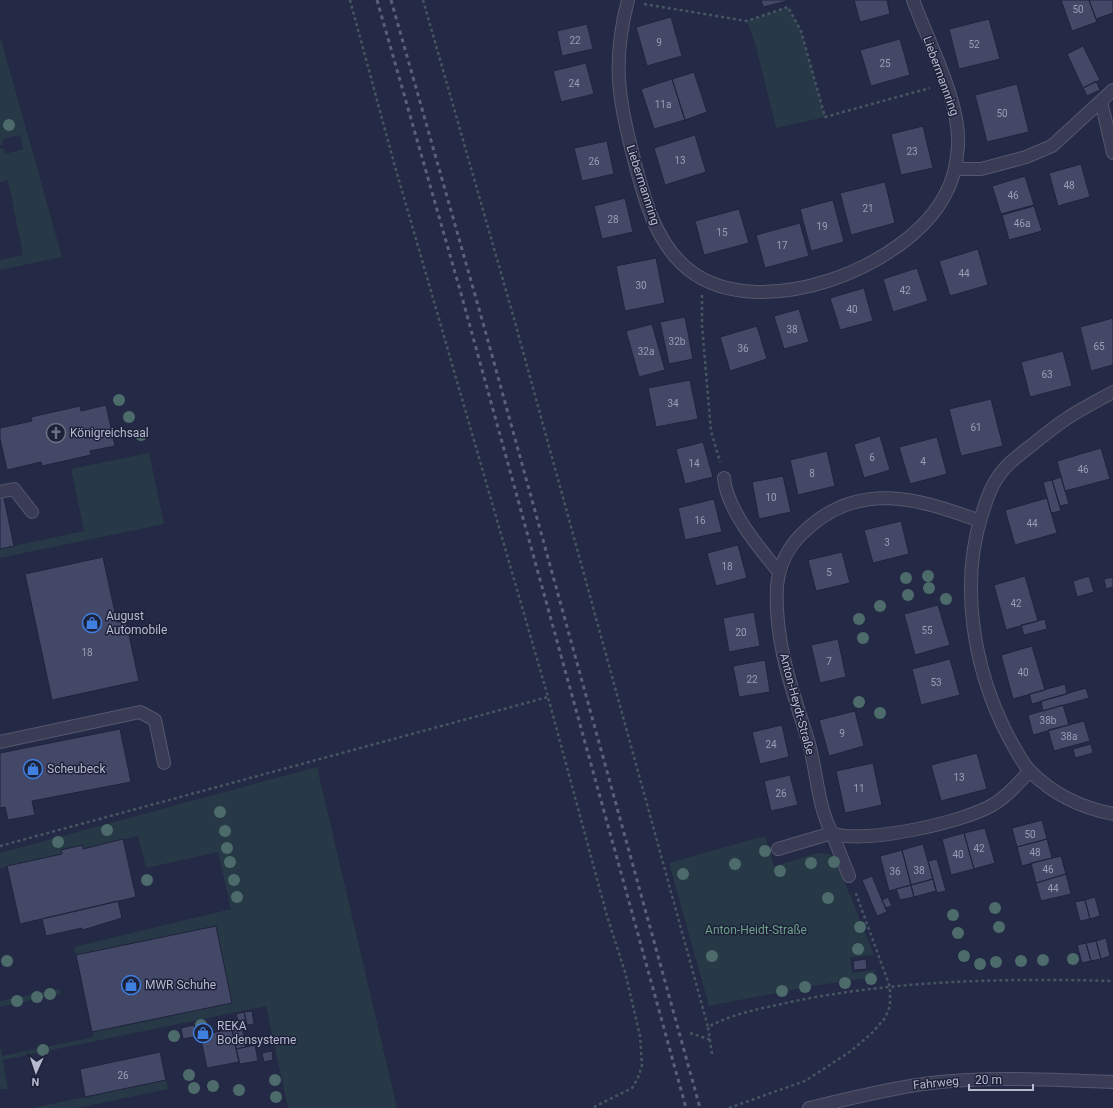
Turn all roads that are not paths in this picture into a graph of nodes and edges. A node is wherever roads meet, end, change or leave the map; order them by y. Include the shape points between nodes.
1 (912, 0) edge
2 (628, 1) edge
3 (1113, 90) edge
4 (1101, 101) junction
5 (1113, 153) edge
6 (955, 169) junction
7 (1113, 392) edge
8 (724, 478) road end
9 (0, 492) edge
10 (32, 512) dead end
11 (980, 521) junction
12 (779, 572) junction
13 (0, 742) edge
14 (164, 763) dead end
15 (1030, 771) junction
16 (1113, 814) edge
17 (832, 833) junction
18 (778, 849) dead end
19 (849, 876) road end
20 (1113, 1082) edge
21 (808, 1108) edge

1 - 6 street, Liebermannring via 958,124
2 - 6 street, Liebermannring via 621,29 617,63 623,118 638,174 662,239 675,257 690,271 710,283 731,290 754,293 780,292 814,286 846,274 907,239 929,218 945,196
3 - 4 street
4 - 5 street
4 - 6 street via 1052,146 1026,157 982,169
7 - 11 street via 1066,419 1005,468 990,491
8 - 12 street via 725,491 752,540
9 - 10 street via 14,489
11 - 12 street, Anton-Heydt-Straße via 943,508 899,500 872,498 842,505 826,513 802,533 792,544
11 - 15 street via 972,578 973,614 980,658 998,717 1018,755
12 - 17 street, Anton-Heydt-Straße via 777,601 783,659 808,742 823,812
13 - 14 street via 140,712 155,720
15 - 16 street via 1067,798
15 - 17 street via 994,805 959,818 918,829 858,837
17 - 18 street
17 - 19 street, Anton-Heydt-Straße
20 - 21 street, Fahrweg via 1016,1079 949,1081 891,1089

